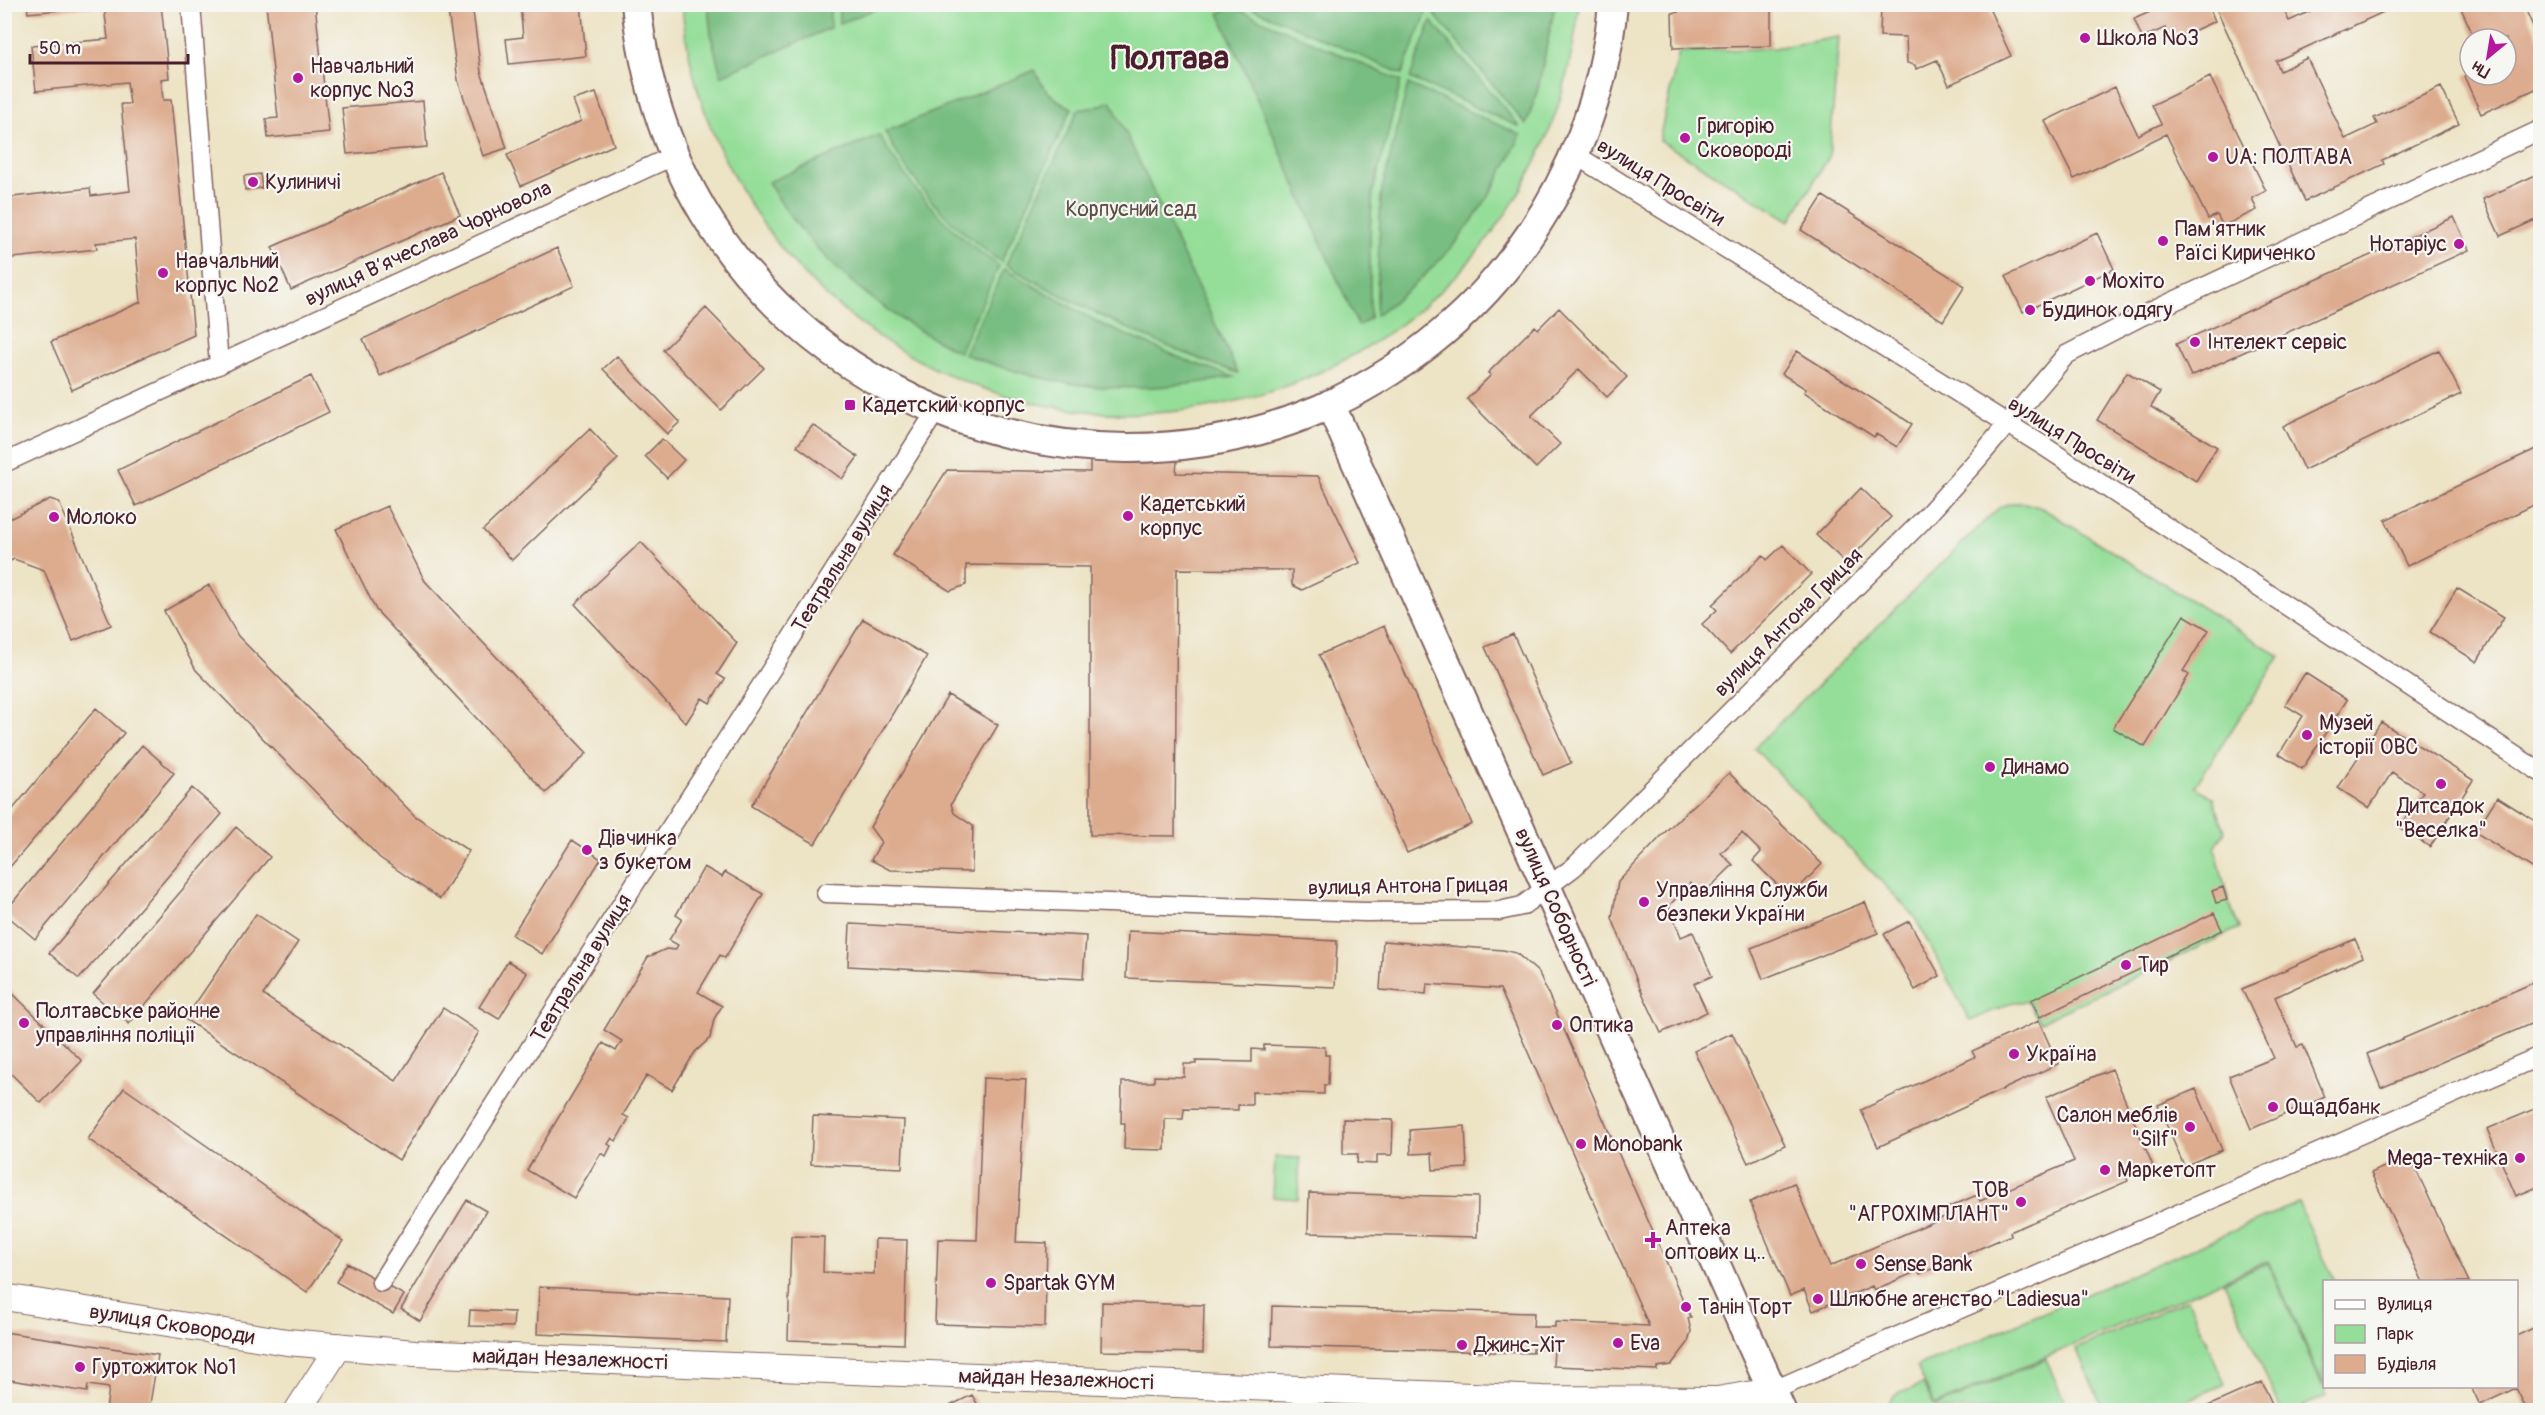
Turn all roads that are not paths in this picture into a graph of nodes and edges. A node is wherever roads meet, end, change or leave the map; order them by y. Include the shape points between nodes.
1 (191, 4) edge
2 (636, 4) edge
3 (1613, 4) edge
4 (2541, 130) edge
5 (1574, 154) junction
6 (675, 155) junction
7 (219, 365) junction
8 (1330, 404) junction
9 (936, 411) junction
10 (2006, 424) junction
11 (4, 464) edge
12 (2541, 772) edge
13 (1547, 888) junction
14 (826, 893) dead end
15 (2541, 1056) edge
16 (381, 1282) dead end
17 (4, 1297) edge
18 (339, 1346) junction
19 (1777, 1401) edge
20 (1433, 1402) edge
21 (298, 1410) edge

1 - 7 street
2 - 6 main road via 644,60
3 - 5 main road via 1605,60
4 - 10 street, вулиця Антона Грицая via 2066,355
5 - 8 main road via 1534,230 1480,297 1407,360
5 - 10 street, вулиця Просвіти
6 - 7 street, вулиця Вʼячеслава Чорновола
6 - 9 main road via 719,235 780,307 840,358
7 - 11 street, вулиця Вʼячеслава Чорновола
8 - 9 main road via 1245,434 1195,444 1127,449 1004,434
8 - 13 main road, вулиця Соборності
9 - 16 street, Театральна вулиця
10 - 12 street, вулиця Просвіти
10 - 13 street, вулиця Антона Грицая via 1912,530 1574,867
13 - 14 street, вулиця Антона Грицая via 1522,906 1488,911 1353,911
13 - 19 main road, вулиця Соборності
15 - 19 street
17 - 18 street, вулиця Сковороди via 287,1342
18 - 20 street, майдан Незалежності via 416,1353
18 - 21 street
19 - 20 street, майдан Незалежності

